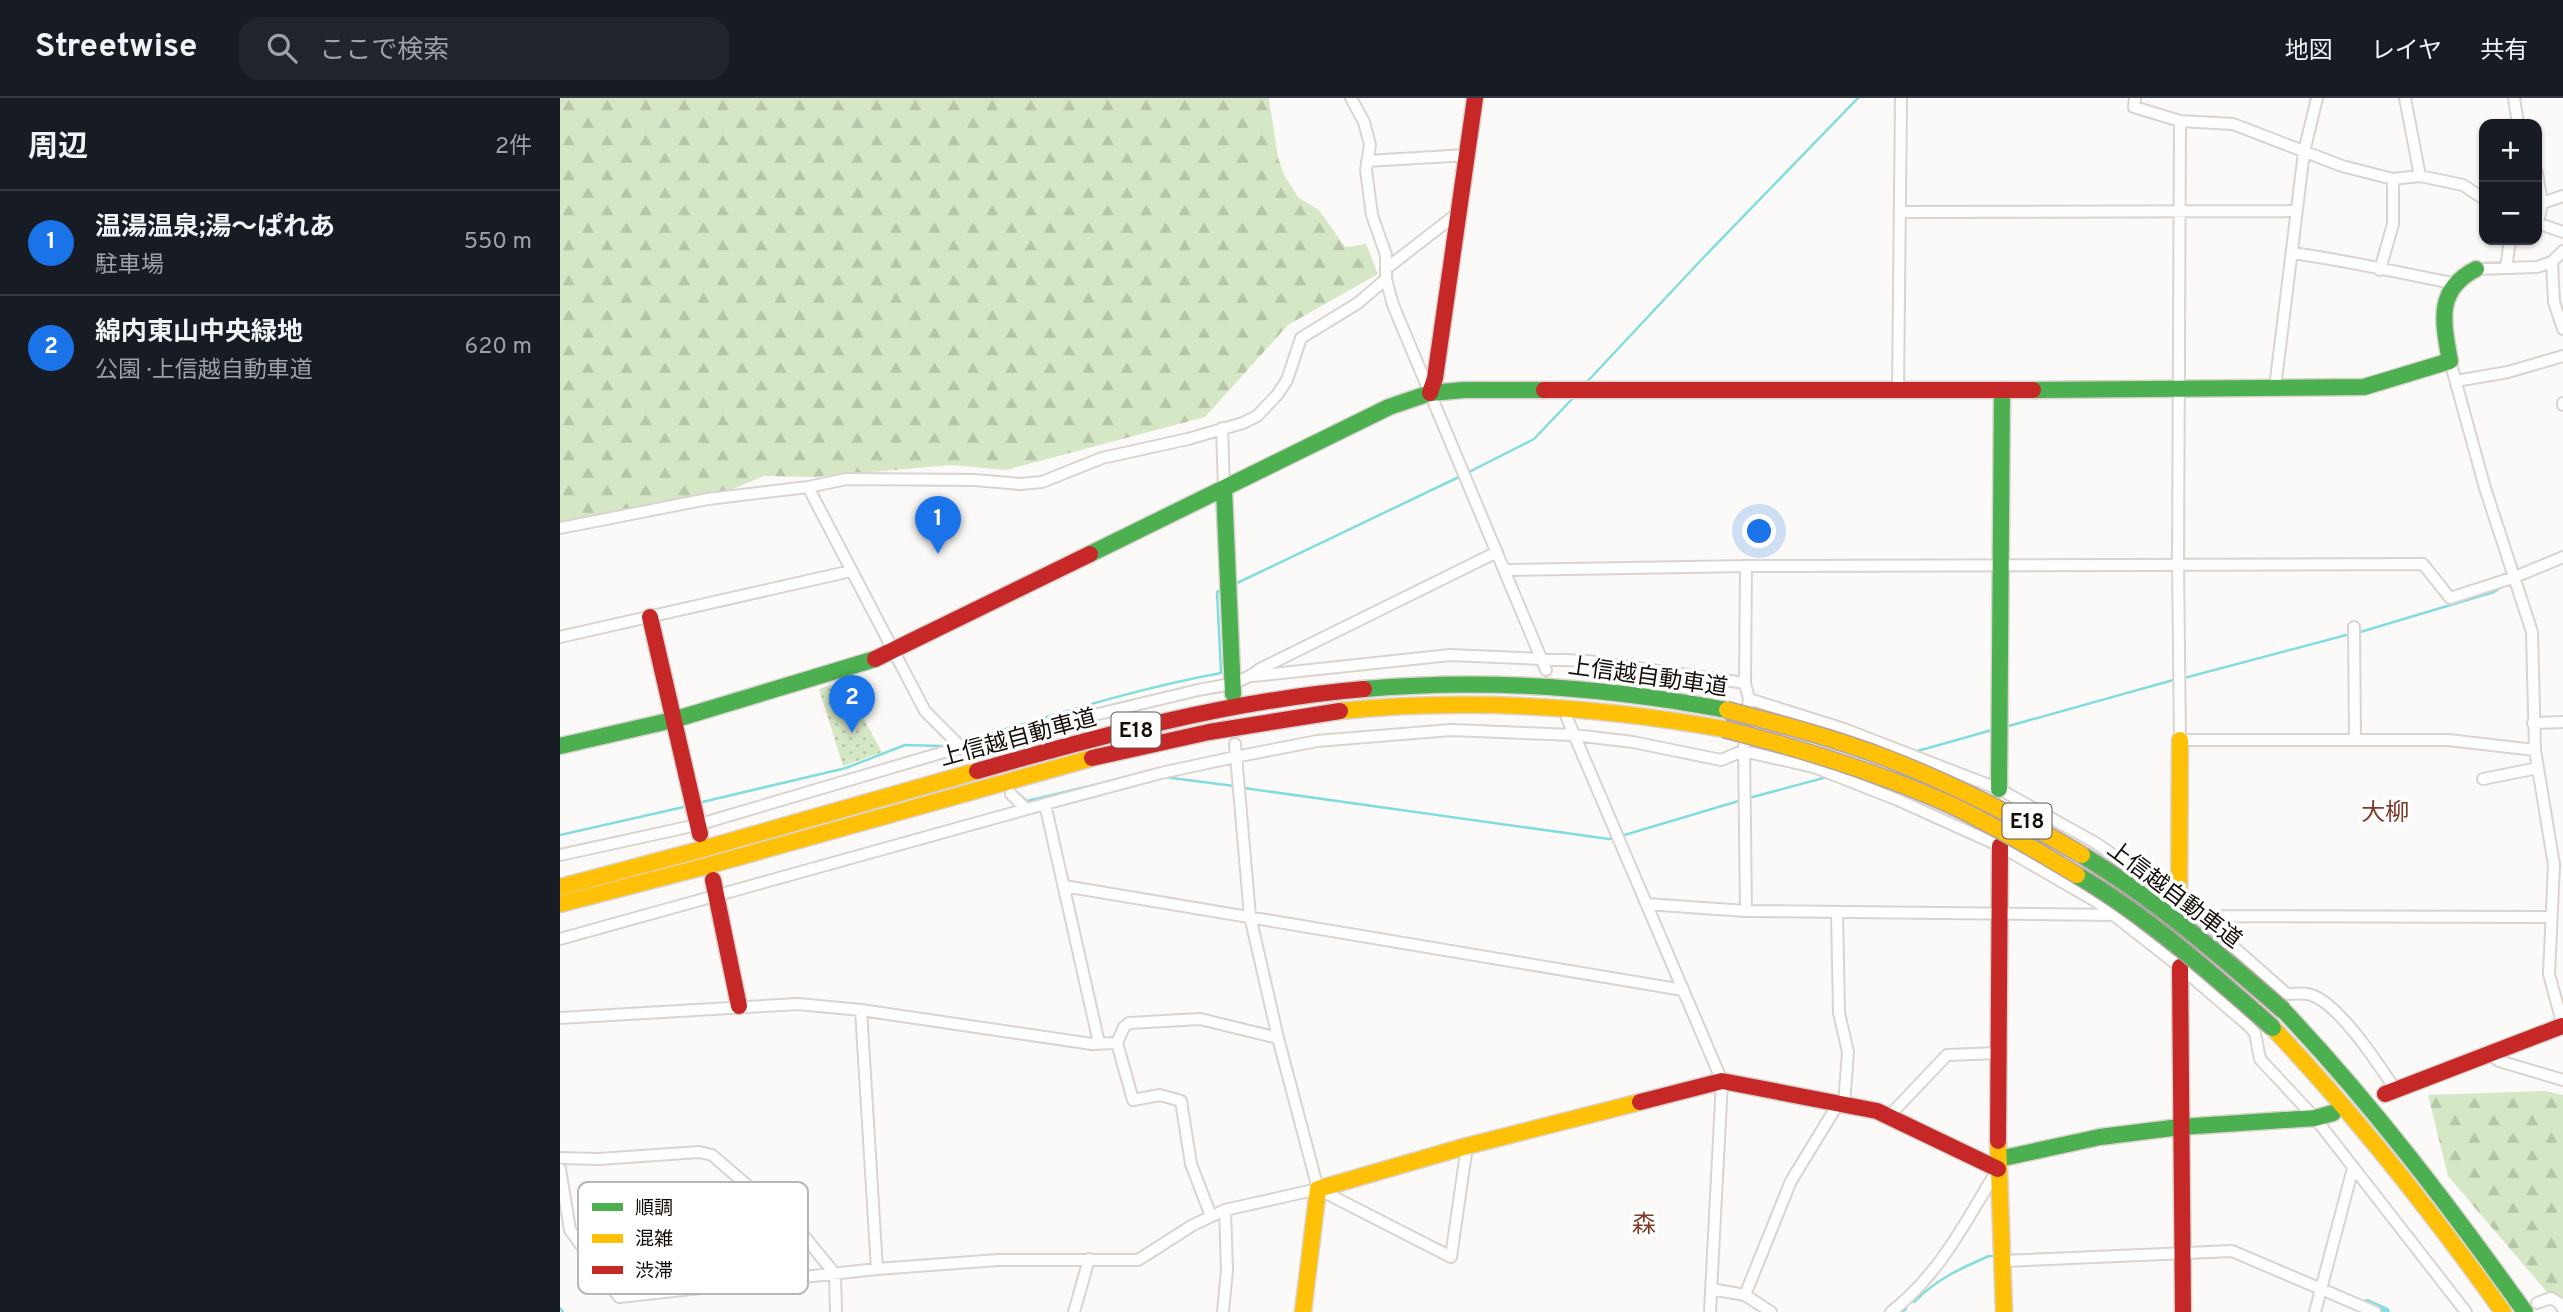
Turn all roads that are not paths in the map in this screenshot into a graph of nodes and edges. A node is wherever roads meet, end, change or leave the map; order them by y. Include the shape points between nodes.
1 (1351, 98) edge
2 (1475, 98) edge
3 (1901, 98) edge
4 (2136, 98) edge
5 (2317, 98) edge
6 (2405, 98) edge
7 (2514, 98) edge
8 (2517, 119) edge
9 (2180, 121) junction
10 (2304, 152) junction
11 (1467, 155) junction
12 (1367, 162) junction
13 (2420, 176) junction
14 (2393, 179) junction
15 (2479, 196) edge
16 (2563, 196) edge
17 (2542, 203) edge
18 (2179, 210) junction
19 (2297, 211) junction
20 (1458, 212) junction
21 (1900, 212) junction
22 (2542, 224) edge
23 (2563, 232) edge
24 (2509, 245) edge
25 (2563, 251) edge
26 (2292, 253) junction
27 (2552, 262) junction
28 (2506, 268) junction
29 (2476, 269) joint
30 (2380, 270) junction
31 (1386, 274) junction
32 (2453, 283) junction
33 (2563, 329) edge
34 (2563, 356) edge
35 (2450, 361) junction
36 (2456, 381) junction
37 (2275, 388) junction
38 (2179, 389) junction
39 (2002, 390) junction
40 (1898, 391) junction
41 (1430, 393) junction
42 (1222, 428) junction
43 (808, 488) junction
44 (1224, 489) junction
45 (560, 528) edge
46 (1497, 552) junction
47 (2563, 557) edge
48 (2178, 563) junction
49 (2000, 565) junction
50 (1746, 566) junction
51 (1504, 570) junction
52 (851, 571) junction
53 (2515, 577) junction
54 (650, 617) junction
55 (2354, 627) dead end
56 (560, 637) edge
57 (894, 648) junction
58 (1541, 658) junction
59 (1546, 670) dead end
60 (1251, 676) junction
61 (1745, 683) junction
62 (1233, 689) junction
63 (1749, 699) junction
64 (1567, 718) dead end
65 (673, 720) junction
66 (2563, 722) edge
67 (2533, 723) junction
68 (1574, 735) junction
69 (2180, 740) junction
70 (2355, 740) junction
71 (1235, 744) dead end
72 (560, 747) edge
73 (961, 747) junction
74 (2535, 750) junction
75 (1743, 751) junction
76 (1236, 757) junction
77 (972, 758) dead end
78 (2538, 768) junction
79 (2483, 779) dead end
80 (1999, 789) junction
81 (1011, 794) dead end
82 (1045, 804) junction
83 (1026, 809) junction
84 (698, 830) junction
85 (2000, 846) junction
86 (560, 855) edge
87 (2558, 865) edge
88 (1064, 886) junction
89 (560, 887) edge
90 (715, 888) junction
91 (2179, 900) junction
92 (560, 904) edge
93 (1646, 904) junction
94 (1746, 911) junction
95 (1837, 912) junction
96 (2000, 915) junction
97 (2115, 915) junction
98 (1251, 916) junction
99 (2197, 916) junction
100 (2551, 918) junction
101 (560, 939) edge
102 (2180, 967) junction
103 (1683, 990) junction
104 (739, 1006) junction
105 (861, 1010) junction
106 (560, 1018) edge
107 (2563, 1026) edge
108 (1278, 1038) junction
109 (1099, 1043) junction
110 (1117, 1043) junction
111 (2000, 1053) junction
112 (2489, 1054) junction
113 (2563, 1080) edge
114 (1722, 1081) junction
115 (2390, 1092) joint
116 (1841, 1105) junction
117 (2333, 1112) dead end
118 (1889, 1116) junction
119 (2315, 1118) junction
120 (2180, 1127) junction
121 (1467, 1146) junction
122 (560, 1158) edge
123 (1998, 1164) junction
124 (2353, 1168) junction
125 (560, 1169) edge
126 (743, 1182) edge
127 (1318, 1189) junction
128 (1224, 1210) junction
129 (1211, 1216) junction
130 (578, 1241) edge
131 (808, 1241) edge
132 (2181, 1251) junction
133 (1089, 1259) junction
134 (2003, 1262) junction
135 (877, 1269) junction
136 (835, 1275) junction
137 (808, 1278) edge
138 (2322, 1288) junction
139 (1711, 1289) junction
140 (617, 1294) edge
141 (648, 1294) edge
142 (1745, 1296) junction
143 (1910, 1297) junction
144 (2531, 1307) edge
145 (2563, 1309) edge
146 (836, 1312) edge
147 (1074, 1312) edge
148 (1223, 1312) edge
149 (1303, 1312) edge
150 (1710, 1312) edge
151 (1771, 1312) edge
152 (1891, 1312) edge
153 (1911, 1312) edge
154 (2004, 1312) edge
155 (2183, 1312) edge
156 (2315, 1312) edge
157 (2375, 1312) edge
158 (2466, 1312) edge
159 (2503, 1312) edge

1 - 12 street via 1370,145
2 - 11 main road
3 - 21 street
4 - 9 street via 2134,107
5 - 10 street
6 - 13 street
7 - 8 street
9 - 10 street via 2233,124
9 - 18 street
10 - 14 street
10 - 19 street
11 - 12 street
11 - 20 main road
12 - 31 street via 1372,215
13 - 14 street
13 - 15 street via 2463,185
14 - 30 street via 2393,224
16 - 17 street
18 - 19 street
18 - 21 street
18 - 38 street
19 - 26 street
20 - 31 street
20 - 41 main road
21 - 40 street
22 - 23 street
24 - 28 street
25 - 27 street
26 - 30 street
26 - 37 street
27 - 28 street
27 - 33 street via 2554,302
28 - 29 street
29 - 32 main road
30 - 32 street
31 - 41 street via 1393,305
31 - 42 street via 1358,303 1301,338 1287,380 1257,416
32 - 35 main road via 2444,325
34 - 36 street
35 - 36 street
35 - 37 main road via 2364,387
36 - 53 street
37 - 38 main road
38 - 39 main road
38 - 48 street
39 - 40 main road
39 - 49 main road
40 - 41 main road
41 - 44 main road via 1389,407
41 - 46 street
42 - 43 street via 1102,458 1042,482 847,478
42 - 44 street
43 - 45 street via 708,499
43 - 52 street
44 - 57 main road
44 - 62 main road
46 - 51 street
46 - 60 street
47 - 53 street
48 - 49 street
48 - 53 street via 2423,564 2450,598
48 - 69 street
49 - 50 street
49 - 80 main road
50 - 51 street
50 - 61 street
51 - 58 street
52 - 54 street
52 - 57 street
53 - 67 street via 2532,632
54 - 56 street
54 - 65 main road
55 - 70 street
57 - 65 main road via 871,661
57 - 73 street via 925,711
58 - 59 street
58 - 60 street via 1450,655
58 - 61 street
60 - 62 street
61 - 63 street
62 - 73 street via 1198,690
63 - 75 street
63 - 80 street via 1844,729
64 - 68 street
65 - 72 main road
65 - 84 main road
66 - 67 street
67 - 74 street
68 - 75 street via 1721,760
68 - 76 street via 1451,730 1317,741
68 - 93 street
69 - 70 street
69 - 91 main road
70 - 74 street via 2448,740
71 - 76 street
73 - 77 street
73 - 84 street
74 - 78 street
75 - 85 street via 1814,767 1864,785
75 - 94 street
76 - 82 street
76 - 98 street
78 - 79 street
78 - 87 street
80 - 91 street via 2094,842
81 - 83 street
82 - 83 street
82 - 88 street
83 - 90 street
84 - 86 street
85 - 96 main road
85 - 97 street
87 - 100 street
88 - 98 street
88 - 109 street
89 - 144 main road, 上信越自動車道 / E18, bridge via 1040,753 1194,716 1295,698 1409,685 1524,684 1608,690 1727,710 1811,732 1947,782 2034,825 2170,914 2284,1011 2357,1088
90 - 101 street
90 - 104 main road
91 - 99 street
92 - 159 main road, 上信越自動車道 / E18, bridge via 1080,761 1296,717 1398,706 1527,704 1620,711 1724,729 1805,749 1938,799 2069,867 2156,927 2273,1027 2341,1100 2427,1206
93 - 94 street
93 - 103 street
94 - 95 street
95 - 96 street
95 - 116 street via 1839,1013 1848,1052
96 - 97 street
96 - 111 main road
97 - 102 street
98 - 103 street
98 - 108 street
99 - 100 street
99 - 115 street via 2287,994 2311,994 2323,1001 2360,1037
100 - 107 street via 2549,974
102 - 119 street via 2249,1026 2255,1033 2259,1059
102 - 120 main road
103 - 114 street
104 - 105 street via 798,1004
104 - 106 street
105 - 109 street
105 - 135 street
107 - 112 main road
108 - 110 street via 1200,1019 1129,1023
108 - 127 street
109 - 110 street
110 - 129 street via 1133,1100 1160,1095 1181,1101 1191,1164
111 - 118 street via 1947,1055
111 - 123 main road
112 - 113 street via 2498,1061
112 - 115 main road
114 - 116 main road
114 - 121 main road
114 - 139 street
116 - 118 main road
116 - 142 street via 1791,1181
117 - 119 main road
118 - 123 main road
119 - 120 main road
119 - 124 street
120 - 123 main road via 2100,1137
120 - 132 main road
121 - 127 main road
121 - 127 street via 1451,1257
122 - 126 street via 600,1160 699,1152 712,1155
123 - 134 main road
123 - 143 street via 1957,1239
124 - 138 street
124 - 158 street
125 - 130 street via 570,1230
127 - 128 street
127 - 149 main road
128 - 129 street
128 - 148 street via 1227,1270
129 - 133 street via 1138,1260
131 - 136 street
132 - 134 street
132 - 138 street via 2232,1251
132 - 155 main road
133 - 135 street
133 - 147 street
134 - 154 main road
135 - 136 street
136 - 137 street
136 - 146 street
138 - 156 street
138 - 157 street
139 - 142 street
139 - 150 street
140 - 141 street
142 - 151 street
143 - 152 street
143 - 153 street
144 - 145 street via 2551,1298

